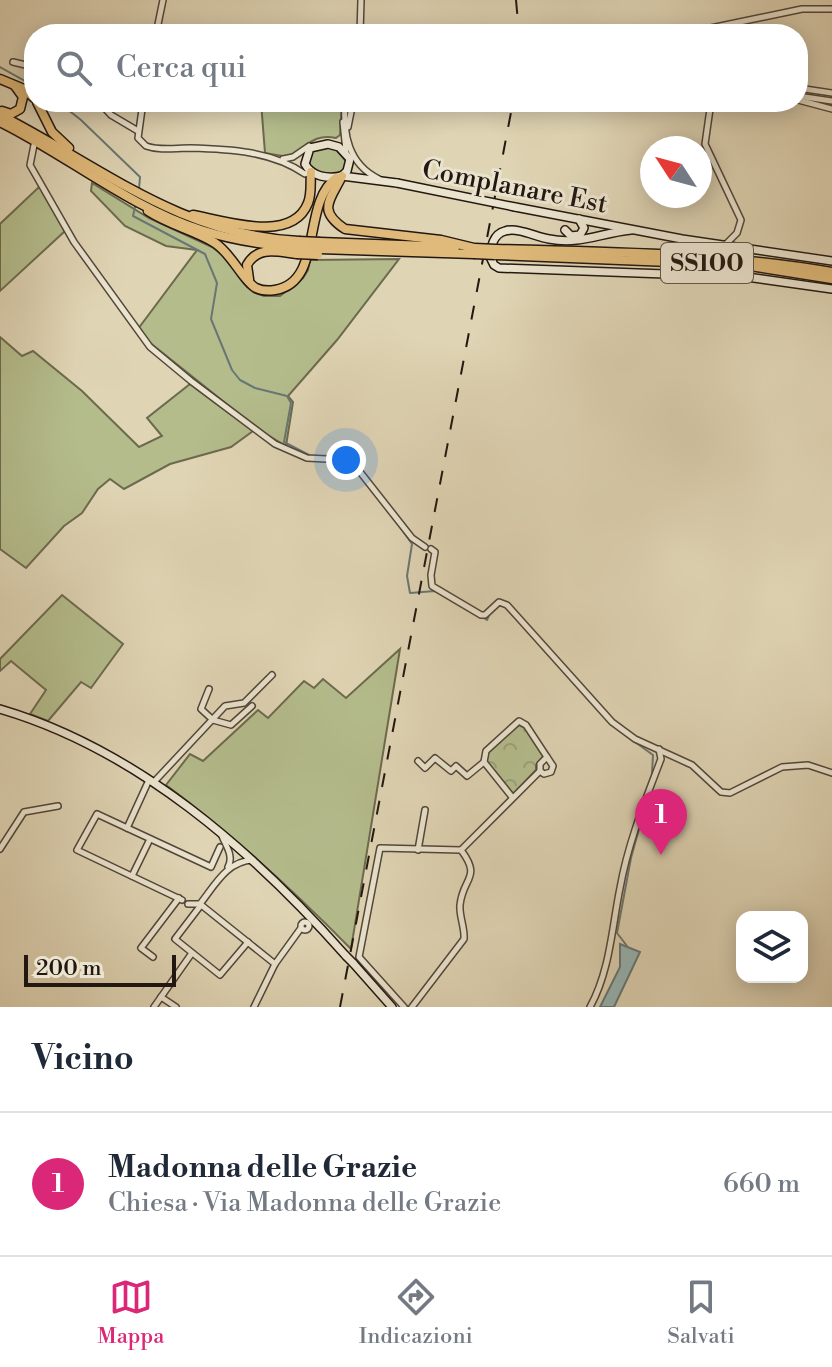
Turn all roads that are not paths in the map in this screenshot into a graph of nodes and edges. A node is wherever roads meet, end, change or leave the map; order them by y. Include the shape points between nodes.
1 (163, 0) edge
2 (361, 1) edge
3 (832, 9) edge
4 (158, 24) edge
5 (359, 24) edge
6 (730, 24) edge
7 (13, 62) dead end
8 (24, 65) edge
9 (0, 79) edge
10 (15, 86) junction
11 (24, 89) edge
12 (808, 89) edge
13 (832, 93) edge
14 (808, 99) edge
15 (808, 101) edge
16 (832, 101) edge
17 (832, 109) edge
18 (0, 112) edge
19 (41, 112) edge
20 (108, 112) edge
21 (141, 112) edge
22 (344, 112) edge
23 (345, 112) edge
24 (351, 112) edge
25 (710, 112) edge
26 (0, 122) edge
27 (0, 130) edge
28 (138, 131) junction
29 (347, 132) junction
30 (34, 145) junction
31 (314, 145) junction
32 (346, 152) junction
33 (62, 156) junction
34 (279, 159) junction
35 (101, 172) junction
36 (309, 176) junction
37 (339, 177) junction
38 (380, 179) junction
39 (319, 200) junction
40 (145, 201) junction
41 (551, 214) junction
42 (579, 219) junction
43 (565, 230) junction
44 (631, 230) junction
45 (556, 240) junction
46 (725, 245) junction
47 (298, 247) junction
48 (319, 248) junction
49 (474, 250) junction
50 (495, 252) junction
51 (832, 261) edge
52 (832, 272) edge
53 (832, 279) edge
54 (250, 284) junction
55 (832, 289) edge
56 (272, 675) dead end
57 (209, 689) dead end
58 (252, 706) dead end
59 (0, 709) edge
60 (213, 720) junction
61 (658, 748) junction
62 (674, 756) junction
63 (547, 757) junction
64 (418, 761) dead end
65 (484, 762) junction
66 (660, 762) junction
67 (540, 771) junction
68 (832, 773) edge
69 (151, 782) junction
70 (512, 797) junction
71 (58, 806) dead end
72 (425, 810) dead end
73 (127, 828) junction
74 (220, 834) junction
75 (150, 839) junction
76 (220, 847) dead end
77 (0, 849) edge
78 (243, 850) junction
79 (418, 850) junction
80 (461, 850) junction
81 (254, 860) junction
82 (234, 861) junction
83 (132, 876) junction
84 (183, 901) junction
85 (201, 905) junction
86 (301, 928) dead end
87 (248, 942) junction
88 (192, 953) junction
89 (153, 957) dead end
90 (275, 964) junction
91 (161, 997) junction
92 (154, 1007) edge
93 (176, 1007) edge
94 (254, 1007) edge
95 (392, 1007) edge
96 (404, 1007) edge
97 (412, 1007) edge
98 (590, 1007) edge

1 - 4 street
2 - 5 street
3 - 6 street via 802,9
7 - 8 street
9 - 10 highway
10 - 11 highway
10 - 18 highway via 23,97 20,109
12 - 13 street
14 - 16 street
15 - 17 street
18 - 35 highway, SS100
19 - 35 highway via 64,144
20 - 28 street
21 - 28 street
22 - 32 street
23 - 29 street
24 - 29 street
25 - 46 street via 705,144 741,220
26 - 33 highway, SS100
27 - 30 highway
28 - 34 street via 141,143 151,148 218,149
29 - 38 street via 354,159
30 - 33 highway
30 - 61 street via 30,165 74,242 143,339 275,444 307,458 353,463 412,538 435,552 434,588 481,615 499,602 507,605 612,722
31 - 32 main road
31 - 34 street
31 - 36 main road via 305,157
32 - 37 main road via 350,165
33 - 40 highway, SS100
34 - 36 street
35 - 40 highway, SS100
36 - 37 main road
36 - 39 highway via 318,185
36 - 40 highway, SS100 via 310,199 304,212 276,228 193,215
37 - 38 main road, Complanare Est
37 - 39 highway
37 - 49 highway, SS100 via 329,214 345,229 441,240
38 - 41 main road, Complanare Est, bridge
39 - 54 highway via 299,275 272,291
40 - 47 highway, SS100 via 213,226
40 - 54 highway, SS100 via 161,219 215,243
41 - 42 main road, Complanare Est
41 - 43 main road via 563,221
42 - 43 main road via 584,228 580,235
42 - 44 main road, Complanare Est
43 - 45 main road
44 - 45 main road via 584,241
44 - 46 main road, Complanare Est
45 - 55 main road via 503,231 492,246 490,262 499,268 747,277
46 - 51 main road, Complanare Est
47 - 48 highway, SS100, bridge
47 - 54 highway, SS100 via 257,253 247,265
48 - 49 highway, SS100
48 - 49 highway, SS100 via 344,255
49 - 50 highway, SS100, bridge
50 - 52 highway, SS100 via 674,254
50 - 53 highway, SS100 via 744,265
56 - 60 street via 244,703 225,706
57 - 60 street via 201,709
58 - 60 street via 231,725
59 - 69 main road via 100,749
60 - 69 street
61 - 62 street
61 - 66 street
62 - 66 street
62 - 68 street via 727,794 782,767 808,765
63 - 65 street via 519,721 486,751
63 - 67 street
63 - 67 street via 551,772
64 - 65 street via 425,768 435,758 467,776
65 - 70 street
66 - 98 street via 627,855 604,971
67 - 70 street
69 - 73 street
69 - 74 main road
70 - 80 street
71 - 77 street via 24,812
72 - 79 street
73 - 75 street
73 - 83 street via 97,814 77,850
74 - 78 main road
74 - 82 street
75 - 76 street via 211,867
75 - 83 street
78 - 81 main road
78 - 82 street
79 - 80 street
79 - 96 street via 380,848 359,957
80 - 97 street via 473,872 460,907 464,939
81 - 82 street
81 - 95 main road, bridge
82 - 85 street
83 - 84 street
84 - 85 street
84 - 89 street via 141,948
85 - 87 street
85 - 88 street via 175,939
86 - 90 street
87 - 88 street via 220,975
87 - 90 street
88 - 91 street
90 - 94 street
91 - 92 street
91 - 93 street

